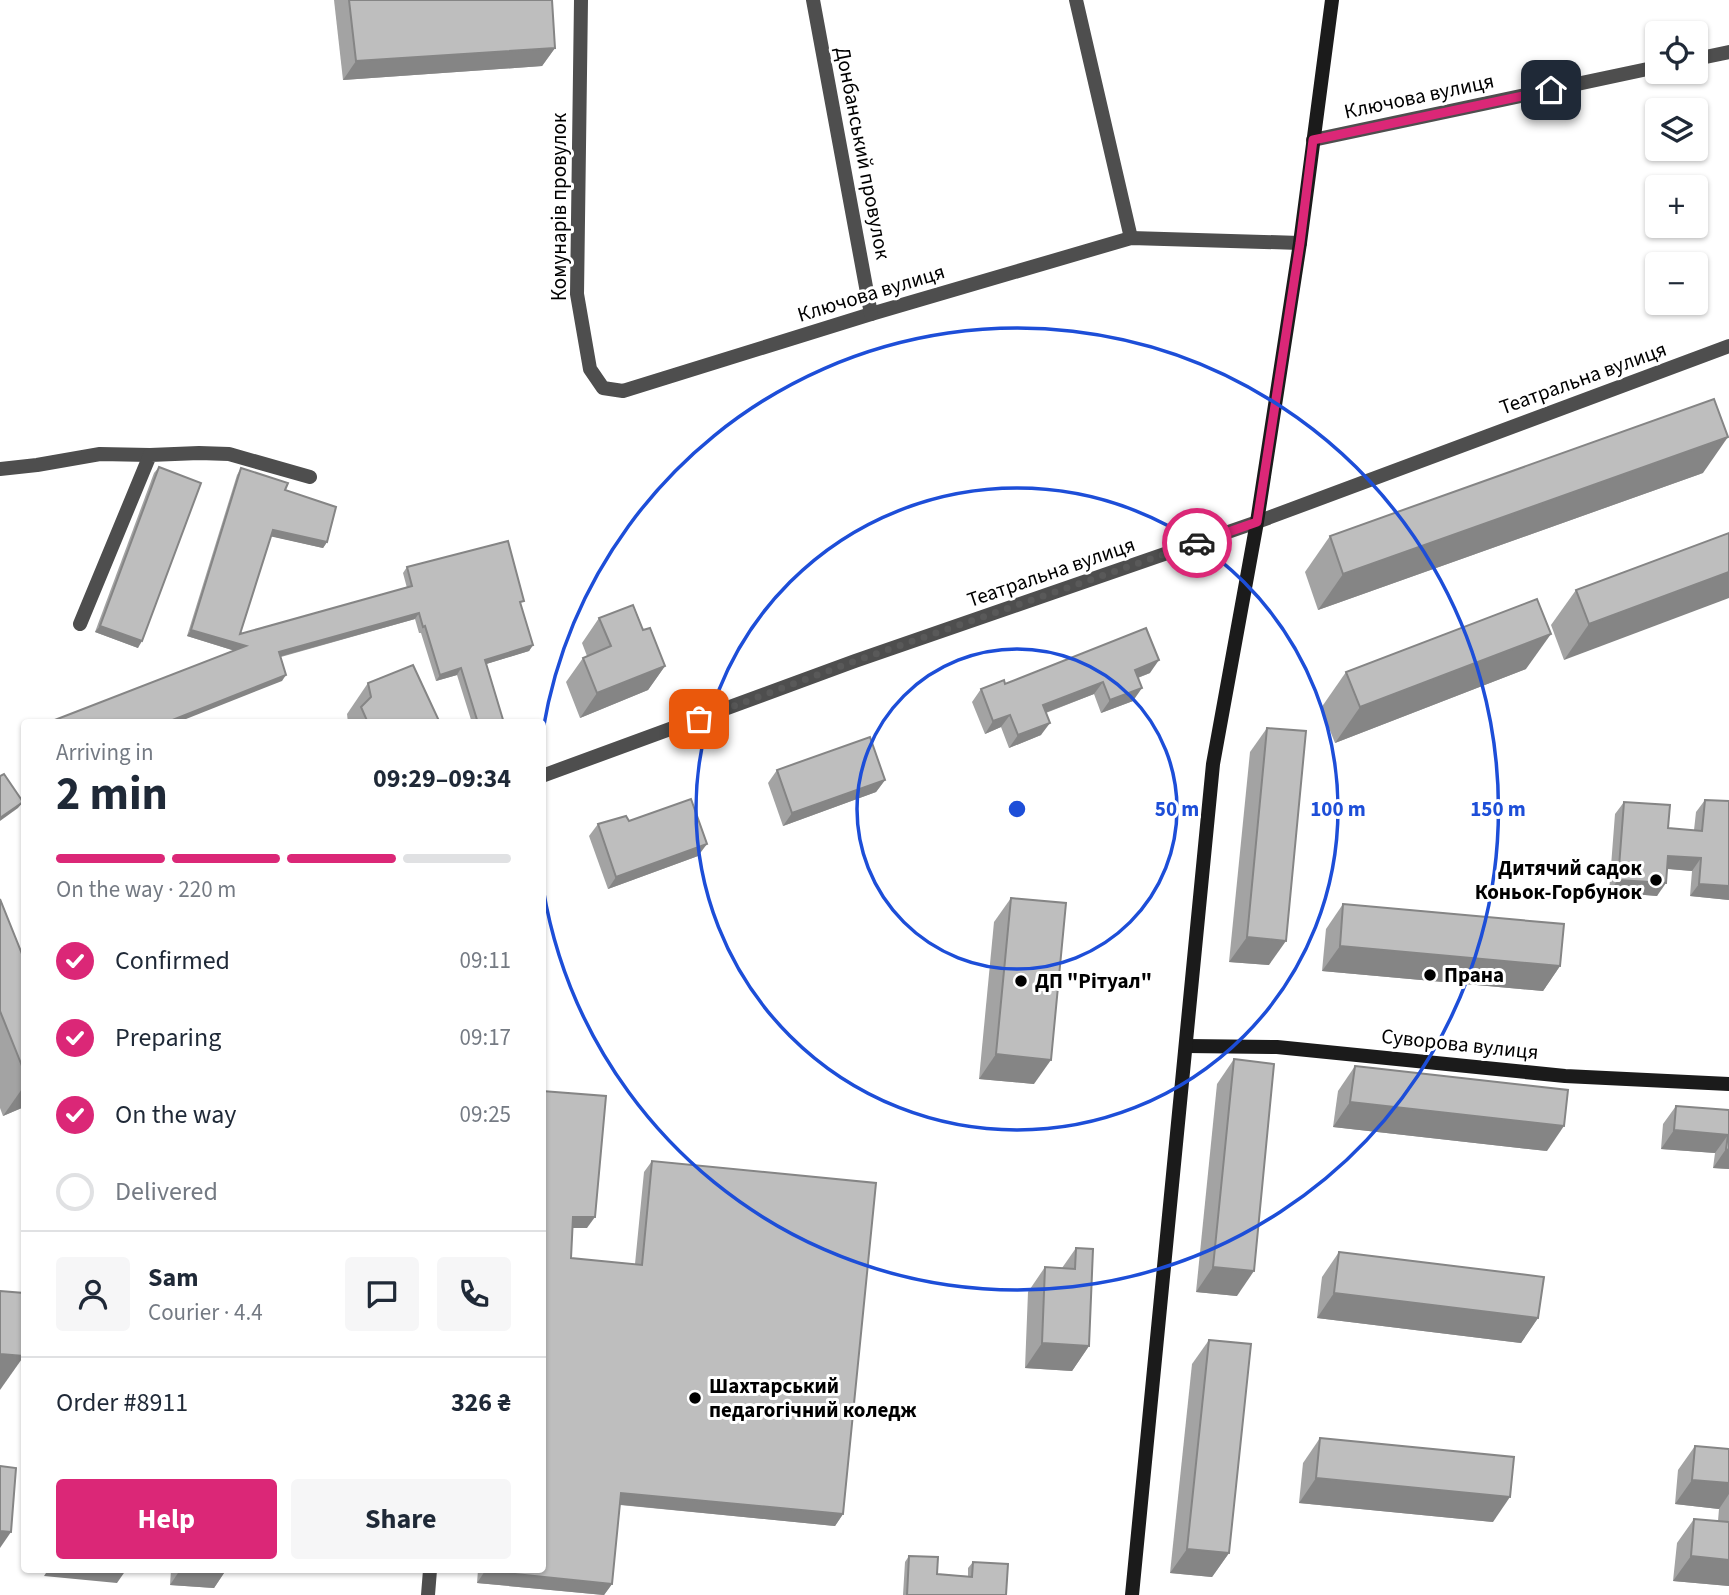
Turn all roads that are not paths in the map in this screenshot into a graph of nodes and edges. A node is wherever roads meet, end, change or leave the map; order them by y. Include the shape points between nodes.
1 (581, 0) edge
2 (813, 0) edge
3 (1076, 0) edge
4 (1332, 0) edge
5 (1729, 52) edge
6 (1708, 56) edge
7 (1645, 70) edge
8 (1313, 140) junction
9 (1131, 238) junction
10 (1300, 243) junction
11 (871, 314) junction
12 (1729, 346) edge
13 (623, 391) joint
14 (150, 455) junction
15 (0, 469) edge
16 (310, 477) dead end
17 (1257, 522) junction
18 (80, 624) dead end
19 (546, 775) edge
20 (1186, 1046) junction
21 (1729, 1084) edge
22 (430, 1573) edge
23 (428, 1595) edge
24 (1132, 1595) edge

1 - 13 street, Комунарів провулок via 577,294 590,369 603,388
2 - 11 street, Донбанський провулок
3 - 9 street
4 - 8 street
5 - 6 street
7 - 8 street, Ключова вулиця
8 - 10 street
9 - 10 street, Ключова вулиця
9 - 11 street, Ключова вулиця
10 - 17 street
11 - 13 street, Ключова вулиця
12 - 17 street, Театральна вулиця
14 - 15 street via 100,454
14 - 16 street via 229,454
14 - 18 street
17 - 19 street, Театральна вулиця via 855,661
17 - 20 street via 1213,764
20 - 21 street, Суворова вулиця via 1277,1047 1565,1076
20 - 24 street
22 - 23 street

